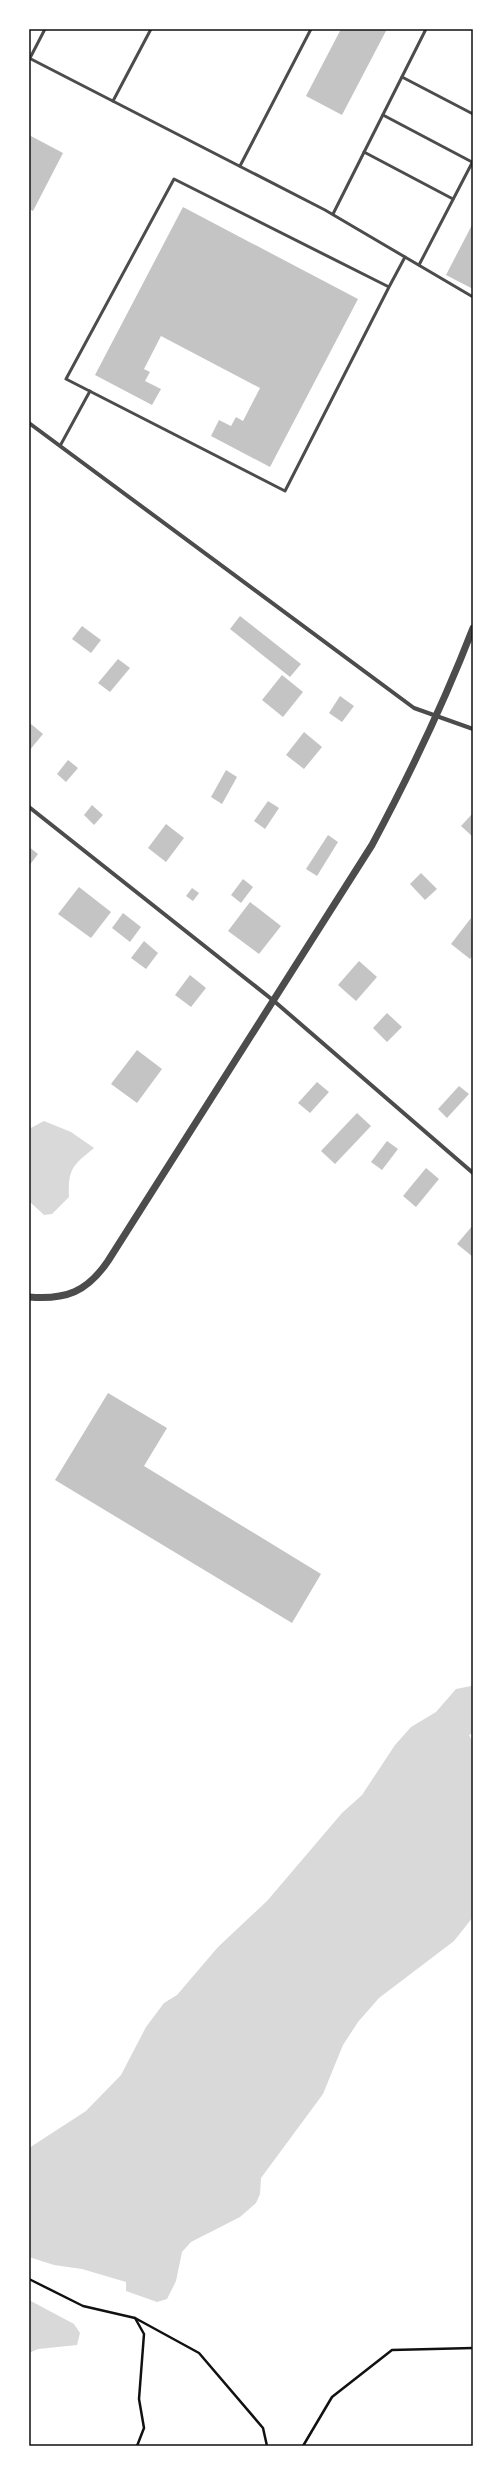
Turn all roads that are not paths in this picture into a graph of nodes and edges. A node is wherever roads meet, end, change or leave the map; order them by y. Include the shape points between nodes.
1 (45, 29) edge
2 (151, 29) edge
3 (311, 29) edge
4 (426, 29) edge
5 (30, 58) edge
6 (402, 77) junction
7 (114, 101) junction
8 (473, 114) edge
9 (383, 115) junction
10 (364, 152) junction
11 (473, 162) edge
12 (240, 166) junction
13 (453, 199) junction
14 (333, 214) junction
15 (405, 257) junction
16 (418, 265) junction
17 (389, 287) junction
18 (473, 298) edge
19 (90, 392) junction
20 (29, 424) edge
21 (60, 446) junction
22 (473, 628) edge
23 (438, 715) junction
24 (473, 729) edge
25 (29, 807) edge
26 (274, 1001) junction
27 (473, 1173) edge
28 (29, 1297) edge

1 - 5 lane
2 - 7 lane
3 - 12 lane
4 - 6 lane
5 - 7 lane
6 - 8 lane
6 - 9 lane
7 - 12 lane
9 - 10 lane
9 - 11 lane
10 - 13 lane
10 - 14 lane
11 - 13 lane
12 - 14 lane
13 - 16 lane
14 - 15 lane
15 - 16 lane
15 - 17 lane
16 - 18 lane
17 - 19 lane via 285,491
17 - 19 lane via 174,179 66,379
19 - 21 lane
20 - 21 street
21 - 23 street via 414,708
22 - 23 street
23 - 24 street
23 - 26 street via 372,845
25 - 26 street
26 - 27 street
26 - 28 street via 100,1274 80,1291 44,1298

